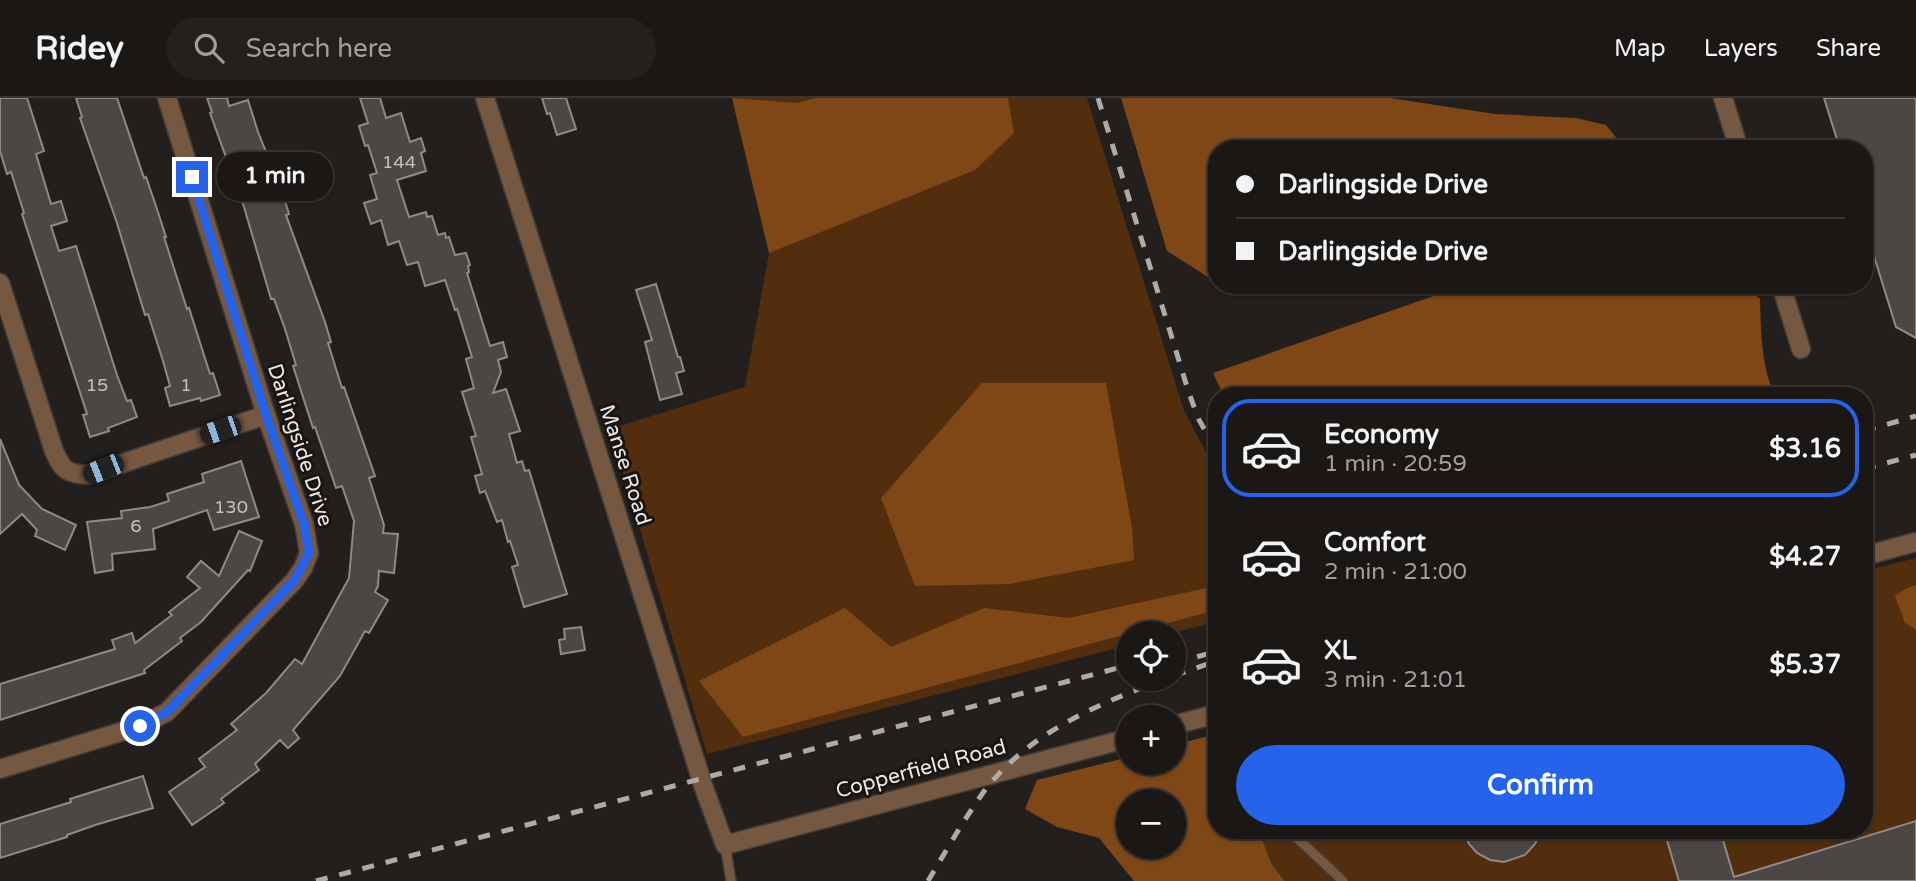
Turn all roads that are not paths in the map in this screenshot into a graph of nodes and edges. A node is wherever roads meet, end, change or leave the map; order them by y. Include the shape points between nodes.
1 (167, 98) edge
2 (485, 98) edge
3 (1723, 98) edge
4 (1736, 140) edge
5 (0, 283) edge
6 (1785, 294) edge
7 (1801, 349) dead end
8 (266, 415) junction
9 (1916, 542) edge
10 (1873, 554) edge
11 (1208, 716) edge
12 (1186, 723) edge
13 (1116, 741) edge
14 (0, 769) edge
15 (1298, 839) edge
16 (725, 845) junction
17 (731, 881) edge
18 (1343, 881) edge

1 - 8 street, Darlingside Drive
2 - 16 street, Manse Road
3 - 4 street
5 - 8 street via 54,451 62,468 72,474 88,475
6 - 7 street
8 - 14 street, Darlingside Drive via 304,524 309,553 294,581 167,712 140,726
9 - 10 street
11 - 12 street
13 - 16 street, Copperfield Road
15 - 18 lane
16 - 17 lane

